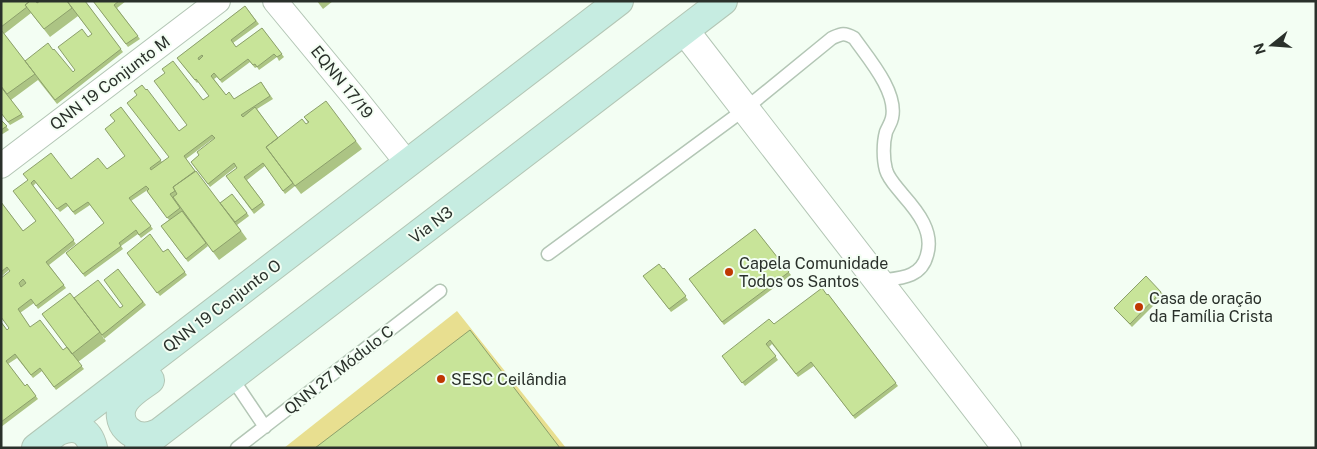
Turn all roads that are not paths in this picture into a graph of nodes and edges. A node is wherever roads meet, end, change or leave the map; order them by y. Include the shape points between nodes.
1 (218, 1) edge
2 (274, 1) edge
3 (619, 1) edge
4 (723, 1) edge
5 (685, 31) junction
6 (744, 109) junction
7 (462, 122) junction
8 (408, 164) junction
9 (1, 166) edge
10 (548, 254) dead end
11 (878, 281) junction
12 (440, 291) dead end
13 (232, 378) junction
14 (265, 427) junction
15 (59, 431) junction
16 (149, 441) edge
17 (36, 448) edge
18 (93, 448) edge
19 (237, 448) edge
20 (1006, 448) edge

1 - 9 street, QNN 19 Conjunto M
2 - 8 street, EQNN 17/19
3 - 7 main road
4 - 5 main road, Via N3
5 - 6 street
5 - 13 main road, Via N3
6 - 10 lane
6 - 11 street
6 - 11 lane via 832,38 848,34 854,38 888,87 892,117 884,146 886,170 923,221 928,237 925,264 916,273
7 - 8 main road
7 - 16 main road via 397,195 125,400 122,408 124,425 135,436 151,437
8 - 15 main road, QNN 19 Conjunto O
11 - 20 street
12 - 14 lane, QNN 27 Módulo C
13 - 14 lane
13 - 16 main road, Via N3
14 - 19 lane, QNN 27 Módulo C
15 - 17 main road, QNN 19 Conjunto O
15 - 18 main road via 73,427 80,429 86,433

